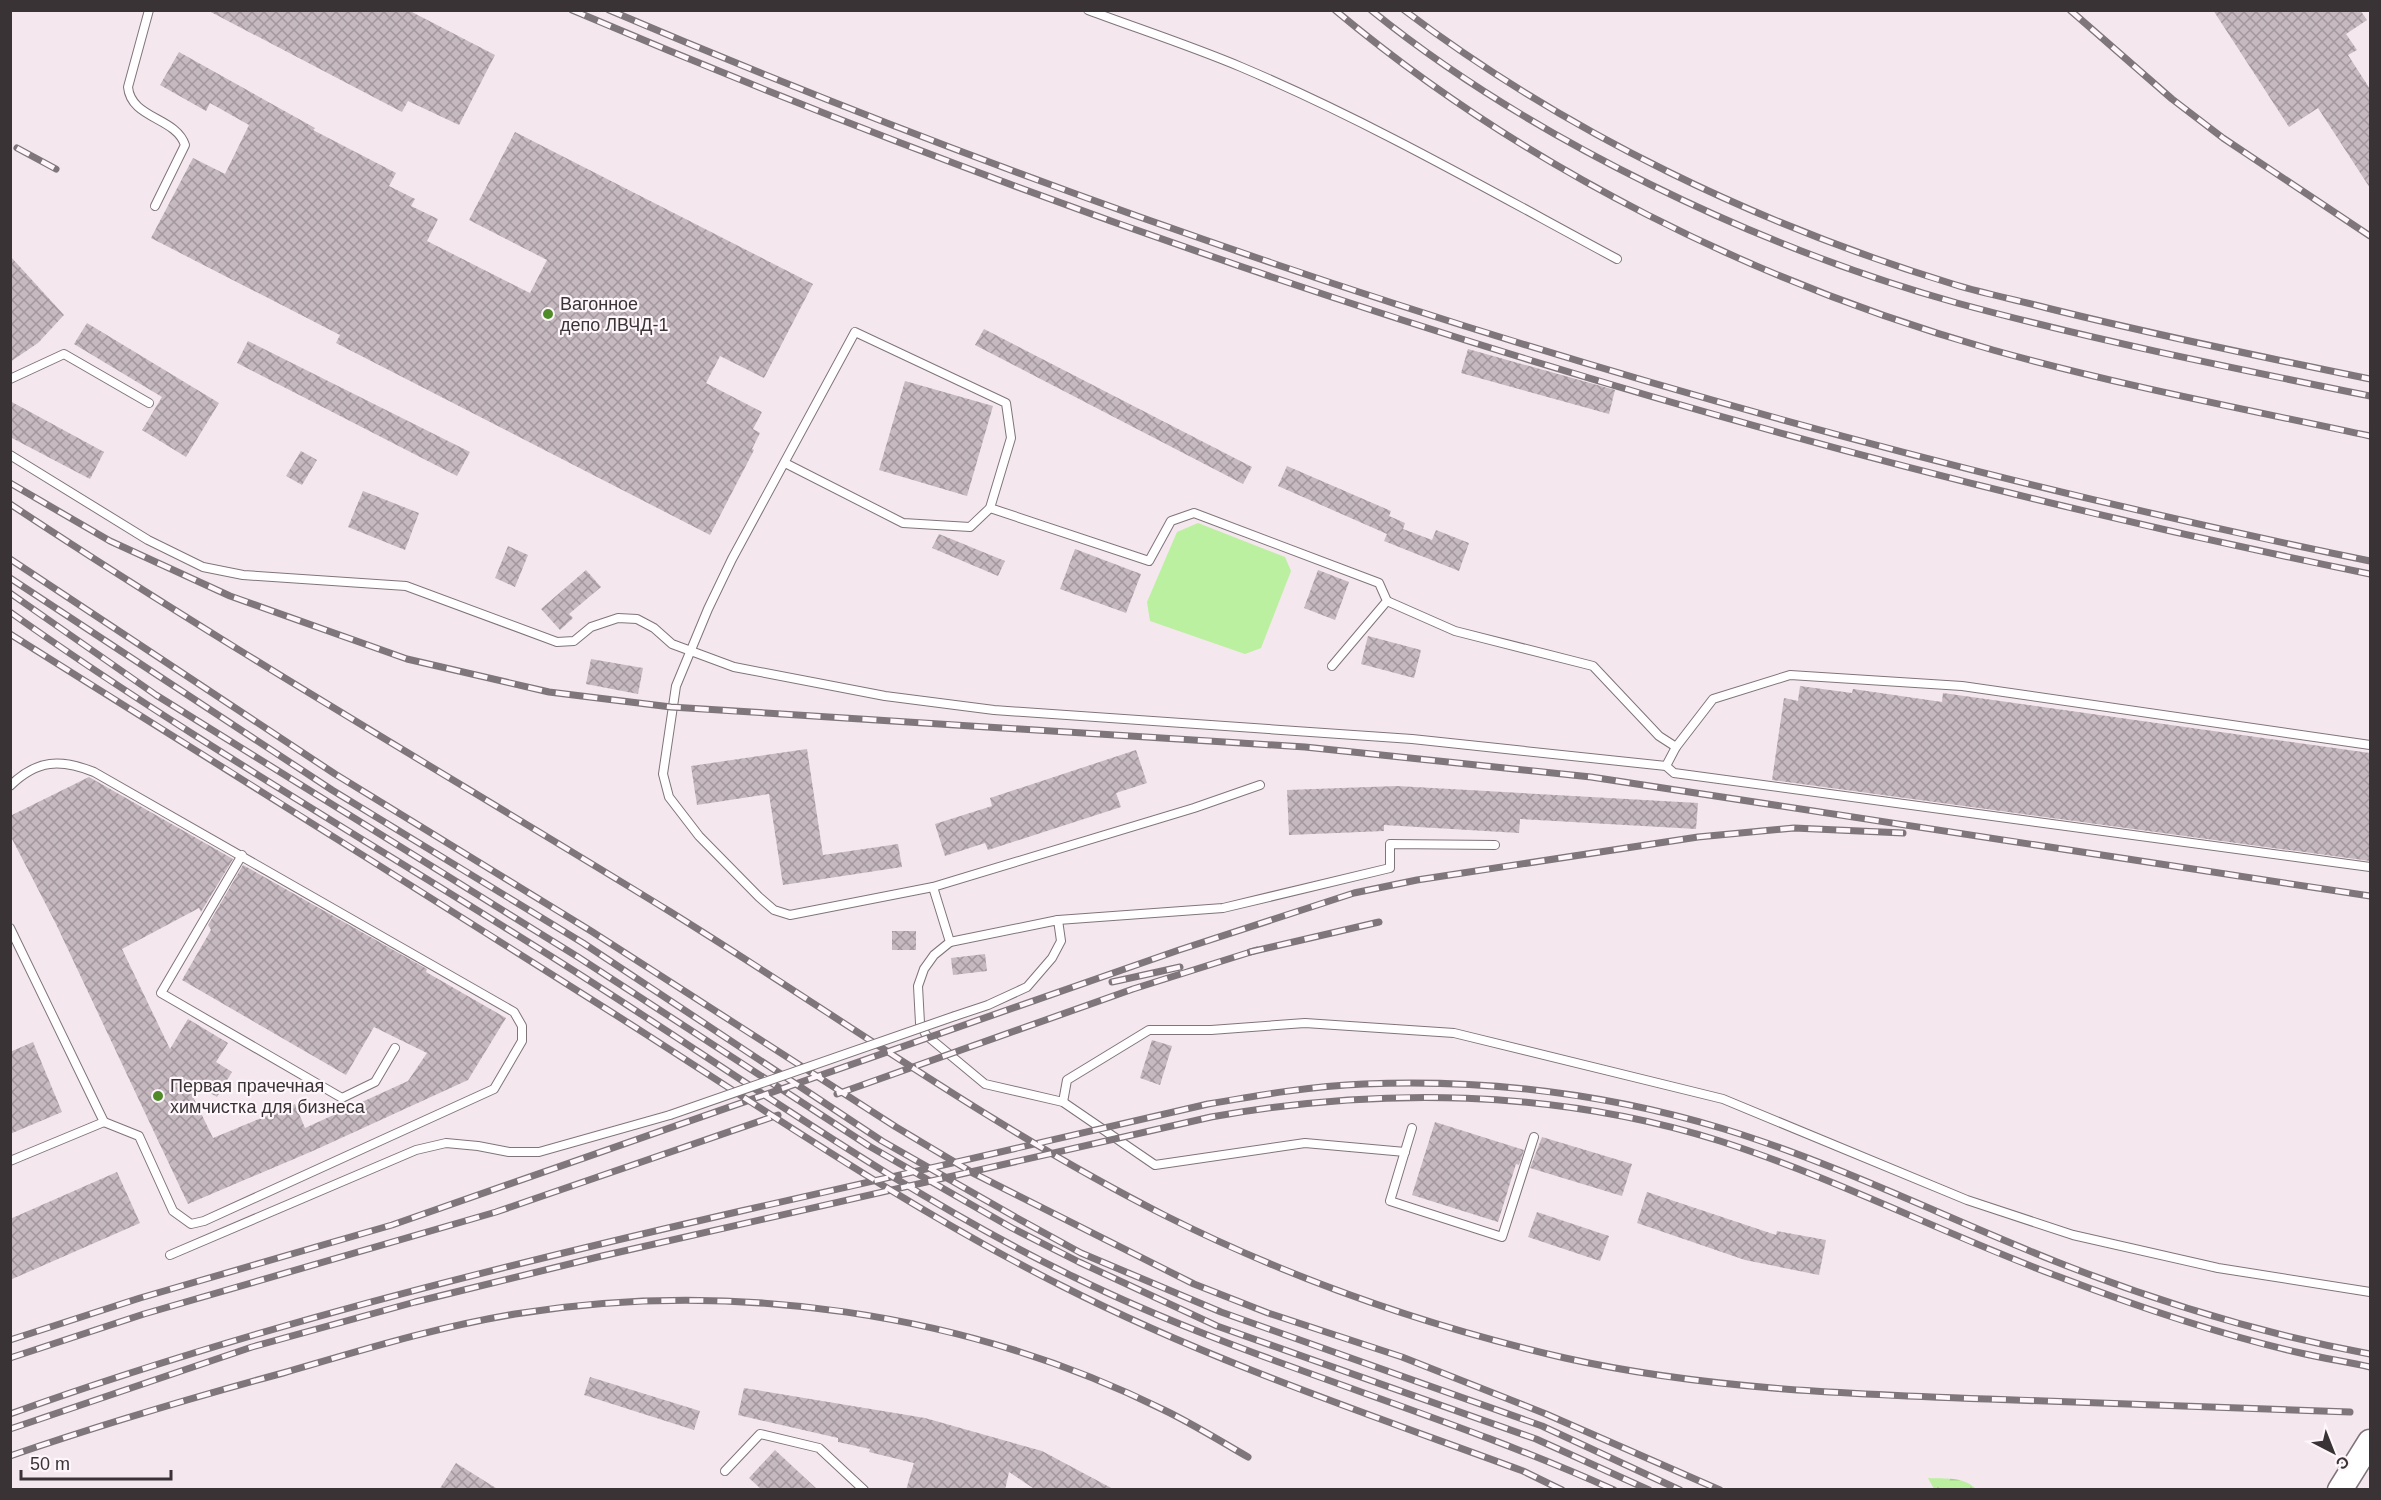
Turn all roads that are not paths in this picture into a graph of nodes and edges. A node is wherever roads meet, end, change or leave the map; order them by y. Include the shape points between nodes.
1 (149, 10) edge
2 (1088, 10) edge
3 (155, 206) dead end
4 (1617, 259) dead end
5 (10, 379) edge
6 (149, 403) dead end
7 (10, 454) edge
8 (785, 462) junction
9 (990, 508) junction
10 (1387, 601) junction
11 (692, 651) junction
12 (1332, 666) dead end
13 (2370, 745) edge
14 (1676, 747) junction
15 (1666, 765) junction
16 (1260, 785) dead end
17 (10, 786) edge
18 (1495, 845) dead end
19 (242, 855) junction
20 (2370, 867) edge
21 (933, 887) junction
22 (1058, 920) junction
23 (10, 928) edge
24 (950, 942) junction
25 (395, 1048) dead end
26 (1063, 1102) junction
27 (104, 1122) junction
28 (1412, 1128) dead end
29 (1534, 1137) dead end
30 (1405, 1152) junction
31 (10, 1161) edge
32 (170, 1255) dead end
33 (2370, 1292) edge
34 (2370, 1442) edge
35 (725, 1471) dead end
36 (864, 1490) edge
37 (2340, 1490) edge

1 - 3 lane via 128,94 138,108 178,132 185,145
2 - 4 lane via 1241,67 1319,103
5 - 6 lane via 64,354
7 - 11 lane via 148,540 203,567 243,575 406,586 557,642 574,641 591,627 618,618 637,619 672,644
8 - 9 lane via 903,523 970,527
8 - 9 lane via 855,332 1006,403 1011,438
8 - 11 lane via 732,559
9 - 10 lane via 1149,561 1171,521 1194,513 1379,583
10 - 12 lane
10 - 14 lane via 1455,631 1593,666 1659,736
11 - 15 lane via 734,667 850,690 994,710 1412,738
11 - 21 lane via 671,707 663,774 669,797 699,836 759,897 774,910 790,915
13 - 14 lane via 1962,686 1790,675 1713,699
14 - 15 lane
15 - 20 lane via 1674,773
16 - 21 lane
17 - 19 lane via 28,771 51,762 76,765
18 - 22 lane via 1390,844 1390,868 1223,908
19 - 25 lane via 161,993 342,1098 375,1082
19 - 27 lane via 514,1012 522,1026 522,1041 494,1089 191,1224 173,1211 139,1136
21 - 24 lane
22 - 24 lane
22 - 32 lane, bridge via 1061,941 1052,958 1027,987 988,1005 670,1115 539,1152 446,1143 416,1150
23 - 27 lane
24 - 26 lane via 934,955 918,986 920,1023 926,1035 985,1084
26 - 30 lane via 1155,1165 1305,1143
26 - 33 lane via 1067,1080 1149,1030 1305,1023 1454,1033 1723,1099 1967,1200 2073,1235 2218,1268
27 - 31 lane
28 - 30 lane
29 - 30 lane via 1502,1237 1390,1201
34 - 37 main road
35 - 36 lane via 760,1434 819,1448

